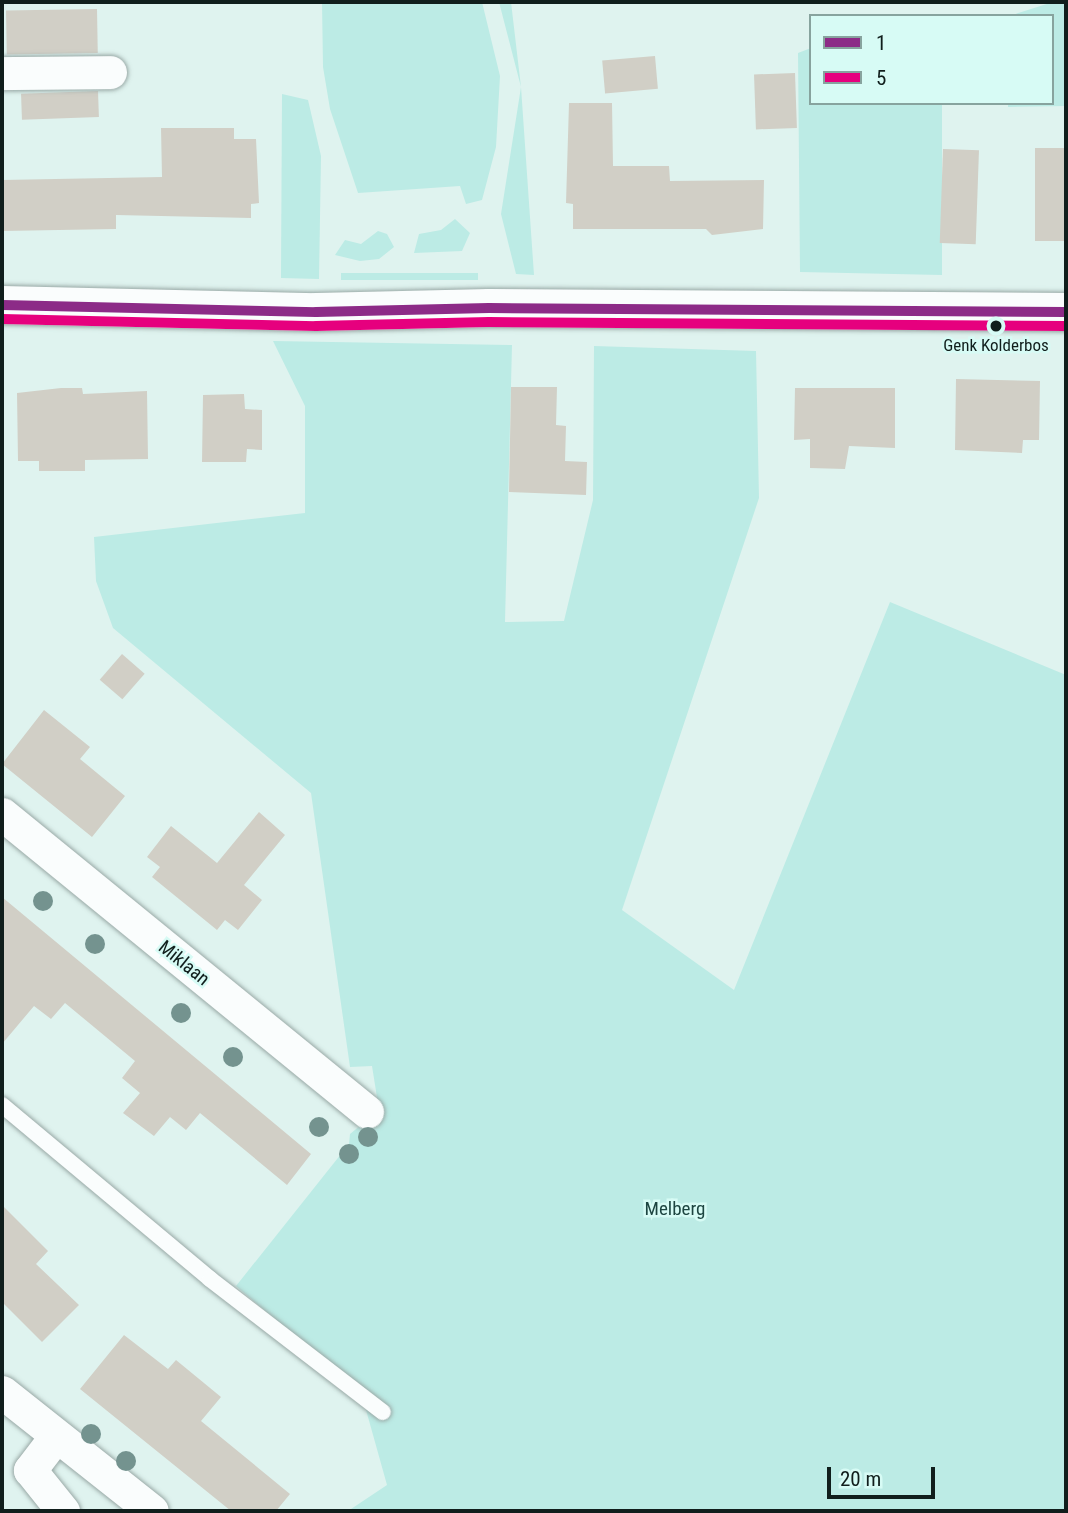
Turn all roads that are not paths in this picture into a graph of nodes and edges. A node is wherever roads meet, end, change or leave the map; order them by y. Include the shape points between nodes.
1 (110, 72) dead end
2 (2, 73) edge
3 (2, 304) edge
4 (1066, 312) edge
5 (2, 814) edge
6 (2, 1105) edge
7 (367, 1112) dead end
8 (2, 1392) edge
9 (383, 1412) dead end
10 (56, 1437) junction
11 (63, 1511) edge
12 (152, 1511) edge

1 - 2 street
3 - 4 street via 316,312 489,308
5 - 7 street, Miklaan
6 - 9 lane via 210,1279
8 - 10 street
10 - 11 street via 30,1470
10 - 12 street

